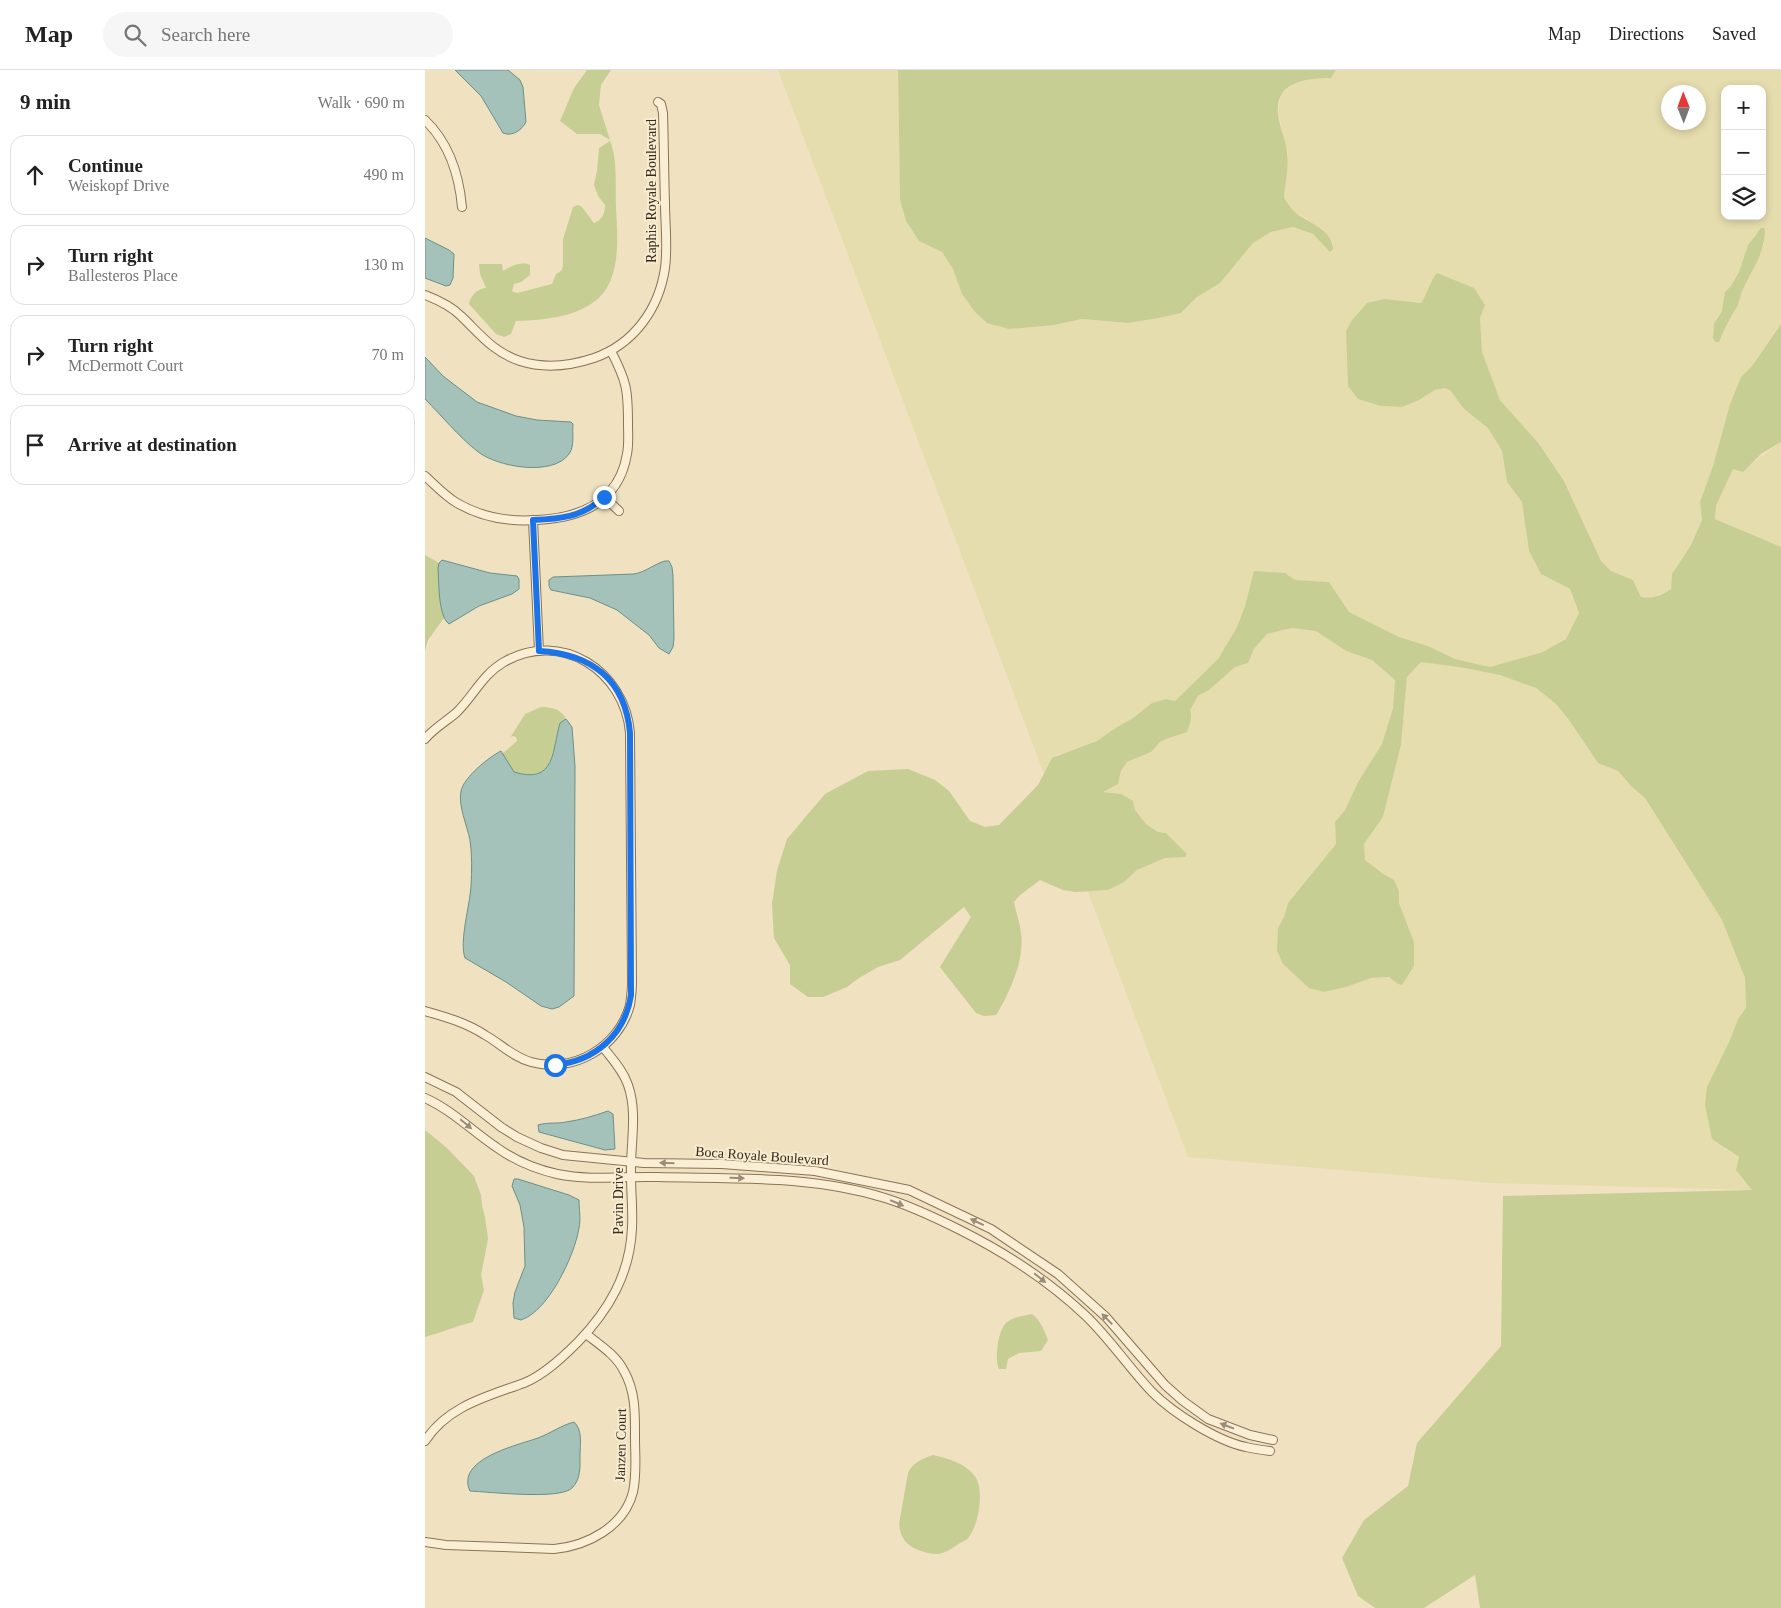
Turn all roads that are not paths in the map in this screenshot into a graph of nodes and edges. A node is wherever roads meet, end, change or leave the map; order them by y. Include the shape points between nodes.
1 (658, 102) dead end
2 (425, 120) edge
3 (462, 207) dead end
4 (425, 295) edge
5 (611, 351) junction
6 (425, 476) edge
7 (604, 497) junction
8 (619, 512) dead end
9 (533, 520) junction
10 (539, 651) junction
11 (425, 739) edge
12 (425, 1011) edge
13 (603, 1047) junction
14 (425, 1077) edge
15 (425, 1098) edge
16 (631, 1161) junction
17 (631, 1178) junction
18 (586, 1334) junction
19 (1273, 1440) dead end
20 (425, 1441) edge
21 (1270, 1451) dead end
22 (425, 1542) edge

1 - 5 street, Raphis Royale Boulevard via 663,113 663,279 648,316 625,342
2 - 3 street via 453,161
4 - 5 street, Raphis Royale Boulevard via 449,306 489,344 519,361 565,366
5 - 7 street via 627,386 628,445 622,471
6 - 9 street via 447,496 473,511 501,519
7 - 8 street
7 - 9 street via 589,509 574,515
9 - 10 street
10 - 11 street via 518,656 495,668 459,710
10 - 13 street via 575,656 596,667 618,692 629,723 631,995 621,1026
12 - 13 street via 465,1024 531,1062 569,1063
13 - 16 street, Pavin Drive via 620,1069 630,1092
14 - 16 street, Boca Royale Boulevard via 456,1092 501,1127 541,1148 575,1157
15 -> 17 street, Boca Royale Boulevard via 451,1112 496,1148 533,1166 577,1177
16 - 17 street, Pavin Drive
19 -> 16 street, Boca Royale Boulevard via 1250,1435 1207,1418 1165,1385 1106,1317 1058,1274 991,1229 909,1190 815,1171
17 - 18 street, Pavin Drive via 632,1230 623,1273 615,1294
17 -> 21 street, Boca Royale Boulevard via 799,1181 886,1198 925,1214 995,1249 1032,1272 1087,1316 1154,1394 1185,1419 1244,1447
18 - 20 street, Pavin Drive via 567,1354 527,1381 487,1395 446,1417
18 - 22 street, Janzen Court via 609,1352 623,1369 635,1403 635,1475 632,1494 621,1515 605,1532 571,1548

